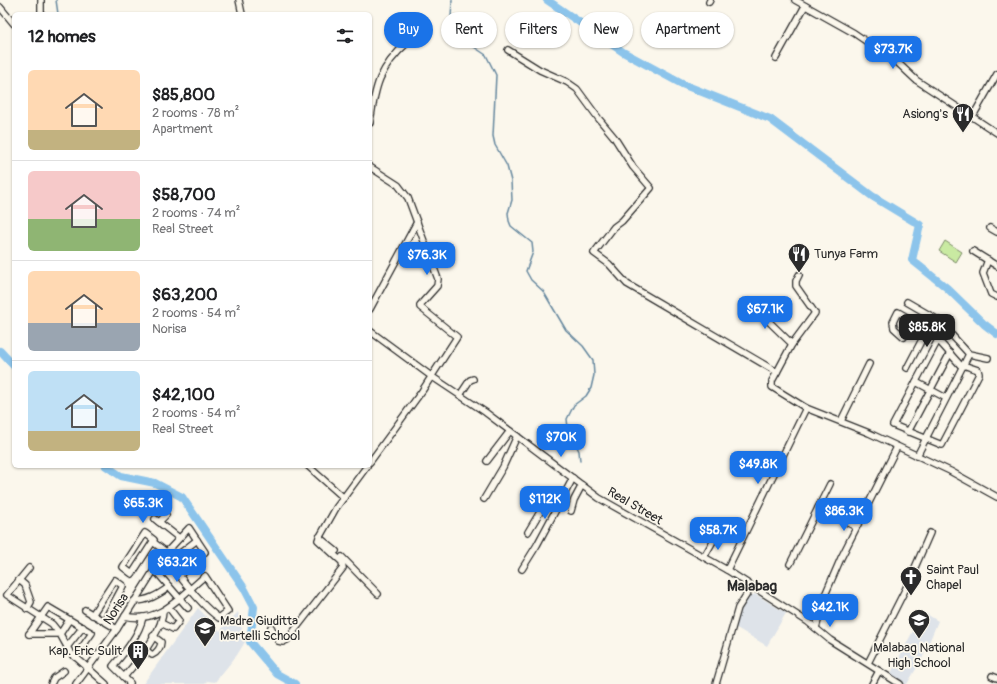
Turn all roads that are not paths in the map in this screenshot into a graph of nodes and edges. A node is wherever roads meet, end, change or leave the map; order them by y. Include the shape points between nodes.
1 (41, 0) edge
2 (239, 0) edge
3 (795, 0) edge
4 (805, 6) junction
5 (0, 7) edge
6 (41, 12) edge
7 (242, 12) edge
8 (12, 22) edge
9 (401, 48) edge
10 (508, 50) dead end
11 (776, 58) dead end
12 (997, 74) edge
13 (372, 114) edge
14 (973, 116) junction
15 (997, 133) edge
16 (372, 168) edge
17 (417, 222) junction
18 (990, 228) dead end
19 (997, 232) edge
20 (973, 251) dead end
21 (988, 260) junction
22 (997, 266) edge
23 (799, 275) dead end
24 (997, 297) edge
25 (749, 302) dead end
26 (908, 302) dead end
27 (372, 305) edge
28 (938, 320) junction
29 (913, 321) dead end
30 (927, 330) junction
31 (372, 332) edge
32 (938, 340) junction
33 (792, 344) junction
34 (950, 353) junction
35 (969, 354) junction
36 (988, 358) dead end
37 (869, 364) dead end
38 (962, 366) junction
39 (907, 368) dead end
40 (777, 372) junction
41 (431, 376) junction
42 (473, 379) dead end
43 (916, 382) junction
44 (931, 390) junction
45 (460, 395) junction
46 (946, 398) junction
47 (806, 408) junction
48 (841, 421) junction
49 (510, 431) junction
50 (908, 432) junction
51 (517, 436) junction
52 (925, 438) junction
53 (897, 447) junction
54 (917, 456) junction
55 (372, 459) edge
56 (487, 461) dead end
57 (310, 468) edge
58 (366, 468) edge
59 (573, 478) junction
60 (830, 484) dead end
61 (582, 485) junction
62 (997, 496) edge
63 (344, 498) junction
64 (484, 499) dead end
65 (561, 502) junction
66 (818, 508) junction
67 (571, 510) dead end
68 (166, 515) dead end
69 (856, 528) junction
70 (528, 532) dead end
71 (930, 533) dead end
72 (716, 536) dead end
73 (320, 537) junction
74 (179, 538) junction
75 (198, 540) junction
76 (153, 542) junction
77 (165, 554) junction
78 (704, 557) junction
79 (169, 562) junction
80 (790, 564) dead end
81 (29, 568) dead end
82 (154, 569) junction
83 (522, 569) dead end
84 (726, 570) junction
85 (180, 575) junction
86 (19, 580) junction
87 (752, 586) junction
88 (169, 587) junction
89 (190, 588) junction
90 (378, 594) dead end
91 (180, 599) junction
92 (134, 601) junction
93 (169, 608) junction
94 (188, 608) dead end
95 (27, 609) junction
96 (85, 610) dead end
97 (163, 611) junction
98 (92, 615) junction
99 (125, 616) junction
100 (143, 617) junction
101 (40, 618) junction
102 (69, 620) junction
103 (104, 621) junction
104 (161, 623) junction
105 (271, 627) dead end
106 (83, 628) junction
107 (816, 628) junction
108 (116, 629) junction
109 (60, 634) junction
110 (153, 636) junction
111 (67, 648) junction
112 (146, 650) junction
113 (75, 657) junction
114 (868, 664) junction
115 (89, 668) junction
116 (64, 670) dead end
117 (879, 671) junction
118 (124, 677) junction
119 (51, 684) edge
120 (76, 684) edge
121 (106, 684) edge
122 (129, 684) edge
123 (716, 684) edge
124 (872, 684) edge
125 (900, 684) edge

1 - 6 street
2 - 7 street
3 - 4 street
4 - 11 street
4 - 14 street via 854,33 898,63 916,80
5 - 8 street
9 - 13 street via 392,56 380,77
10 - 40 street via 577,89 651,188 614,227 594,253 628,284
12 - 14 street
14 - 15 street
16 - 17 street via 398,185 408,198
17 - 27 street
17 - 41 street via 438,284 420,307 457,337
18 - 19 street
20 - 21 street
21 - 22 street
21 - 24 street via 983,273 991,294
23 - 33 street via 796,286 815,313
25 - 33 street
26 - 28 street
28 - 30 street
28 - 35 street
29 - 30 street
30 - 32 street
30 - 39 street
31 - 41 street, Real Street
32 - 34 street
32 - 43 street
33 - 40 street
34 - 38 street
34 - 44 street
35 - 36 street
35 - 38 street
37 - 48 street
38 - 46 street
38 - 52 street via 978,370 976,380 942,445
40 - 47 street via 772,387
41 - 45 street, Real Street
41 - 55 street
42 - 45 street
43 - 44 street
43 - 50 street via 892,424
44 - 46 street
44 - 50 street
45 - 49 street, Real Street
46 - 52 street
47 - 48 street
47 - 84 street
48 - 53 street
49 - 51 street, Real Street
49 - 56 street
50 - 52 street
51 - 59 street, Real Street
51 - 64 street
52 - 54 street
53 - 54 street
53 - 69 street
54 - 62 street
57 - 63 street
58 - 63 street
59 - 61 street, Real Street
59 - 65 street
60 - 66 street
61 - 67 street
61 - 78 street, Real Street via 613,508
63 - 73 street
65 - 70 street via 552,497 548,498
65 - 83 street
66 - 69 street
66 - 80 street
68 - 74 street via 157,521
69 - 107 street via 825,595
71 - 114 street
72 - 78 street
73 - 90 street
73 - 105 street via 318,540 342,562 343,568 287,640 278,641
74 - 75 street, Norisa via 189,528
74 - 77 street, Norisa
75 - 79 street
75 - 85 street via 205,552 204,555
76 - 76 street via 154,540 145,533 123,567 132,574
76 - 77 street
77 - 79 street
77 - 82 street, Norisa
78 - 84 street, Real Street
79 - 85 street
81 - 86 street
82 - 88 street
82 - 92 street, Norisa
84 - 87 street, Real Street
85 - 89 street
86 - 95 street via 25,585 31,602
86 - 95 street via 7,595
87 - 107 street, Real Street
87 - 123 street via 738,608
88 - 91 street
88 - 92 street via 150,599
89 - 89 street via 205,576 228,611 219,618 211,613
89 - 91 street
91 - 93 street
91 - 94 street
92 - 99 street, Norisa
93 - 97 street
93 - 104 street via 179,621 177,626 173,630
95 - 101 street
96 - 98 street
97 - 100 street
97 - 104 street
98 - 103 street
98 - 103 street via 114,580 123,586
99 - 100 street
99 - 108 street, Norisa
100 - 118 street via 136,634 113,666
101 - 102 street via 48,607
101 - 109 street via 52,624
101 - 109 street via 29,634
102 - 106 street
102 - 109 street
103 - 108 street
104 - 110 street
106 - 111 street
106 - 113 street via 92,633
107 - 114 street, Real Street
108 - 115 street, Norisa
109 - 111 street
110 - 112 street
110 - 112 street via 161,645 155,654 152,655
111 - 113 street
112 - 118 street
113 - 115 street
114 - 117 street, Real Street
115 - 120 street, Norisa
115 - 121 street
116 - 119 street
117 - 124 street
117 - 125 street, Real Street
118 - 122 street

